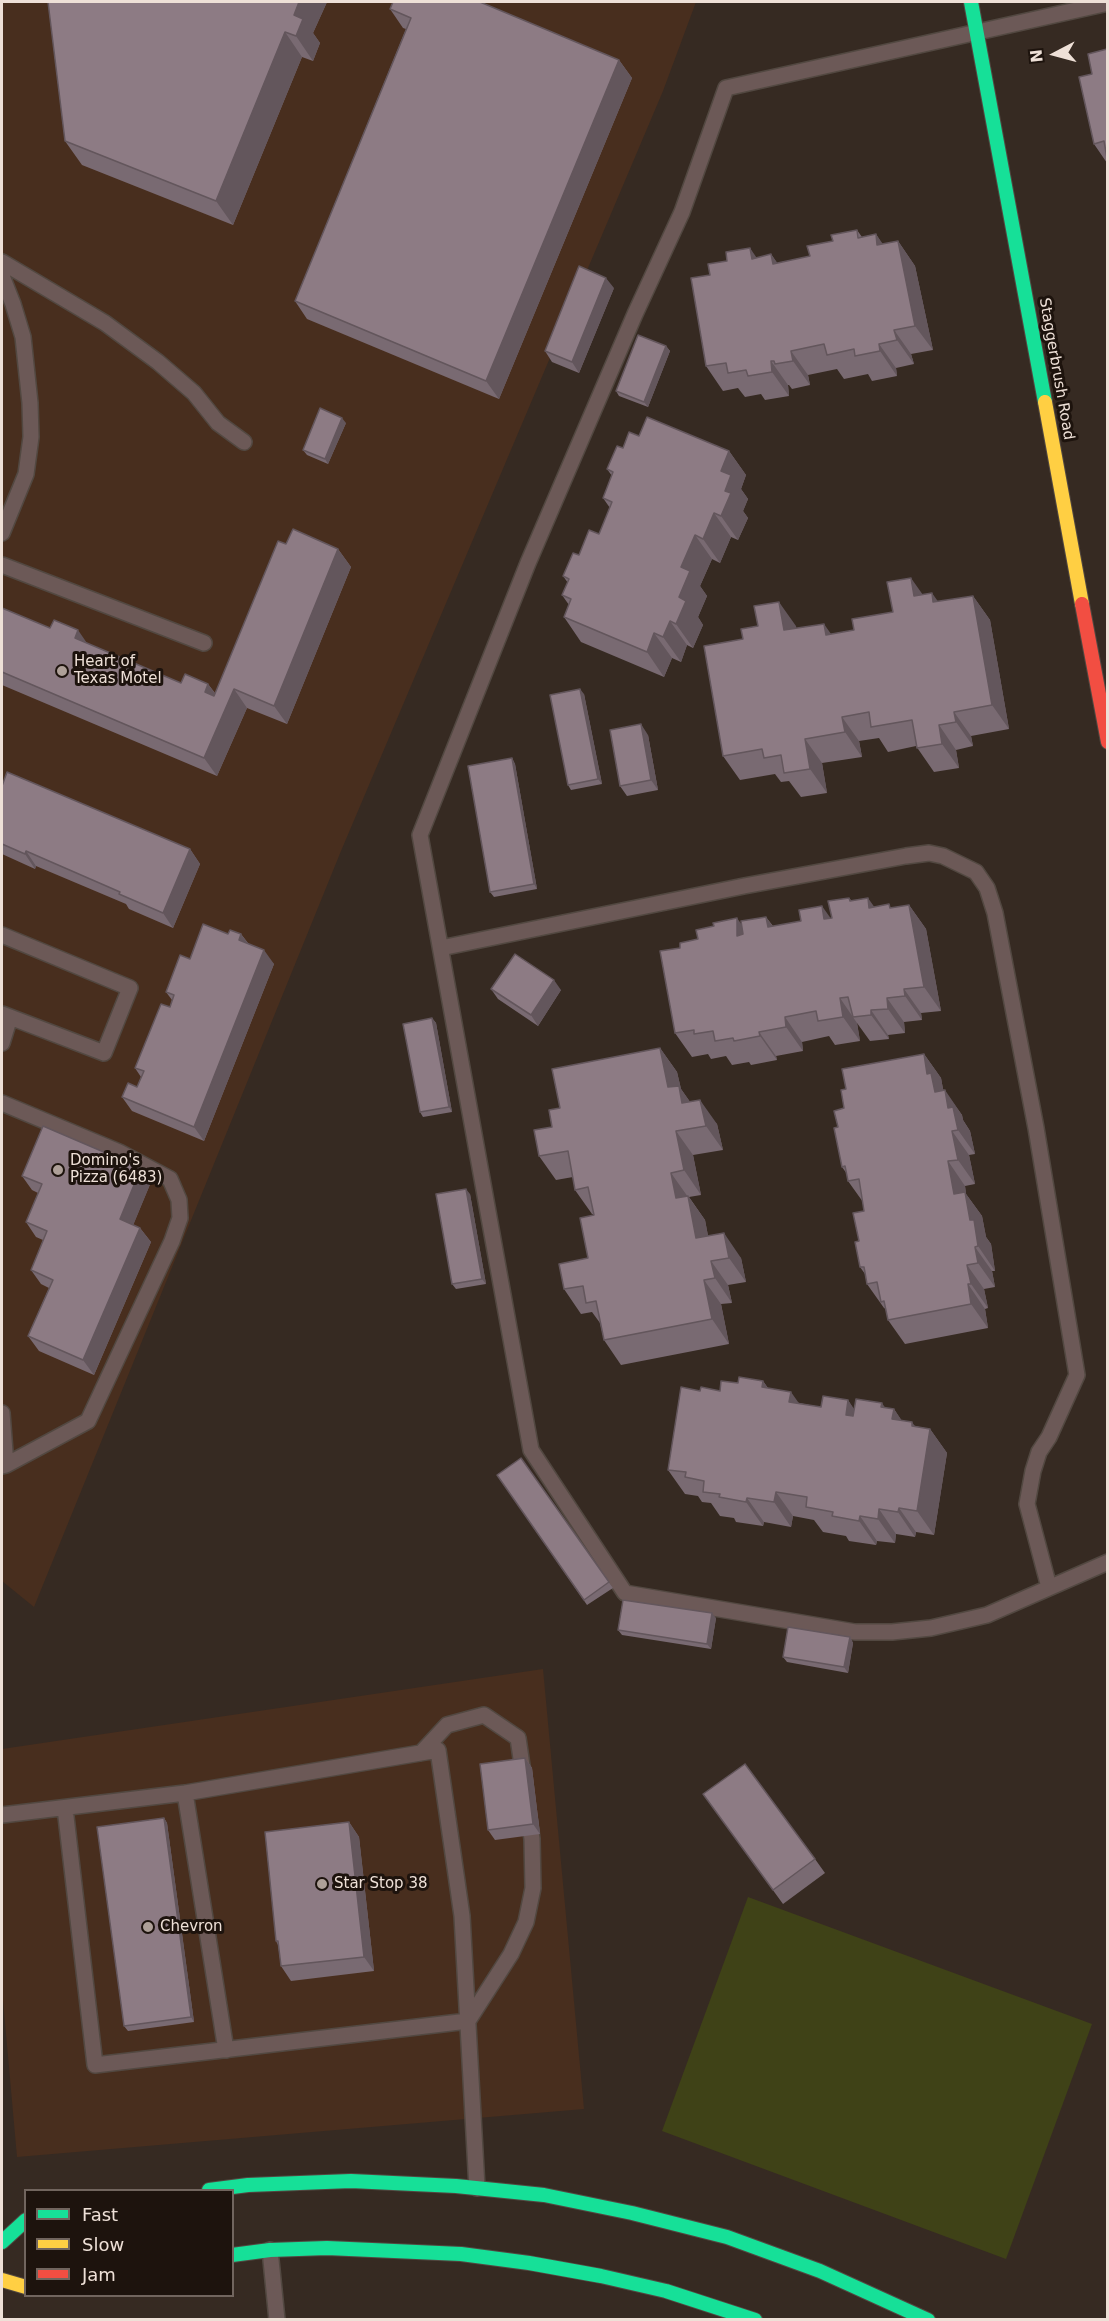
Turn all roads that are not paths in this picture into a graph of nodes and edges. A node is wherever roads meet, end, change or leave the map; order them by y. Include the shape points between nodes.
1 (971, 2) edge
2 (1107, 3) edge
3 (977, 32) junction
4 (2, 262) edge
5 (2, 276) edge
6 (244, 441) dead end
7 (2, 533) edge
8 (2, 565) edge
9 (204, 643) dead end
10 (1107, 742) edge
11 (2, 935) edge
12 (441, 948) junction
13 (6, 1016) edge
14 (2, 1043) edge
15 (2, 1103) edge
16 (2, 1413) edge
17 (4, 1465) edge
18 (1107, 1562) edge
19 (1049, 1587) junction
20 (421, 1753) junction
21 (185, 1793) junction
22 (65, 1808) junction
23 (2, 1815) edge
24 (468, 2021) junction
25 (226, 2050) junction
26 (477, 2188) junction
27 (217, 2189) edge
28 (24, 2222) edge
29 (2, 2242) edge
30 (270, 2250) junction
31 (234, 2255) edge
32 (2, 2280) edge
33 (24, 2286) edge
34 (277, 2319) edge
35 (755, 2319) edge
36 (928, 2319) edge

1 - 3 street, Staggerbrush Road
2 - 3 lane
3 - 10 street, Staggerbrush Road
3 - 12 lane via 726,88 682,212 528,563 420,835
4 - 6 lane via 105,323 159,362 194,393 219,423
5 - 7 lane via 23,337 31,437 26,474
8 - 9 lane
11 - 13 lane via 130,988 104,1053
12 - 19 lane via 531,1449 625,1593 855,1632 892,1632 987,1615
12 - 19 lane via 906,856 943,856 976,872 987,888 995,913 1077,1375 1039,1452 1027,1504
13 - 14 lane
15 - 17 lane via 119,1152 170,1179 179,1200 180,1218 88,1421
16 - 17 lane
18 - 19 lane
20 - 21 lane
20 - 24 lane via 438,1750 462,1916
20 - 24 lane via 447,1725 484,1715 518,1738 532,1839 533,1888 526,1922 511,1954
21 - 22 lane
21 - 25 lane
22 - 23 lane
22 - 25 lane via 95,2065
24 - 25 lane
24 - 26 lane
26 - 27 street via 351,2181
26 - 36 street via 544,2195 727,2237 820,2271
28 - 29 street
30 - 31 street
30 - 34 lane
30 - 35 street via 394,2250 529,2263 666,2291
32 - 33 street

